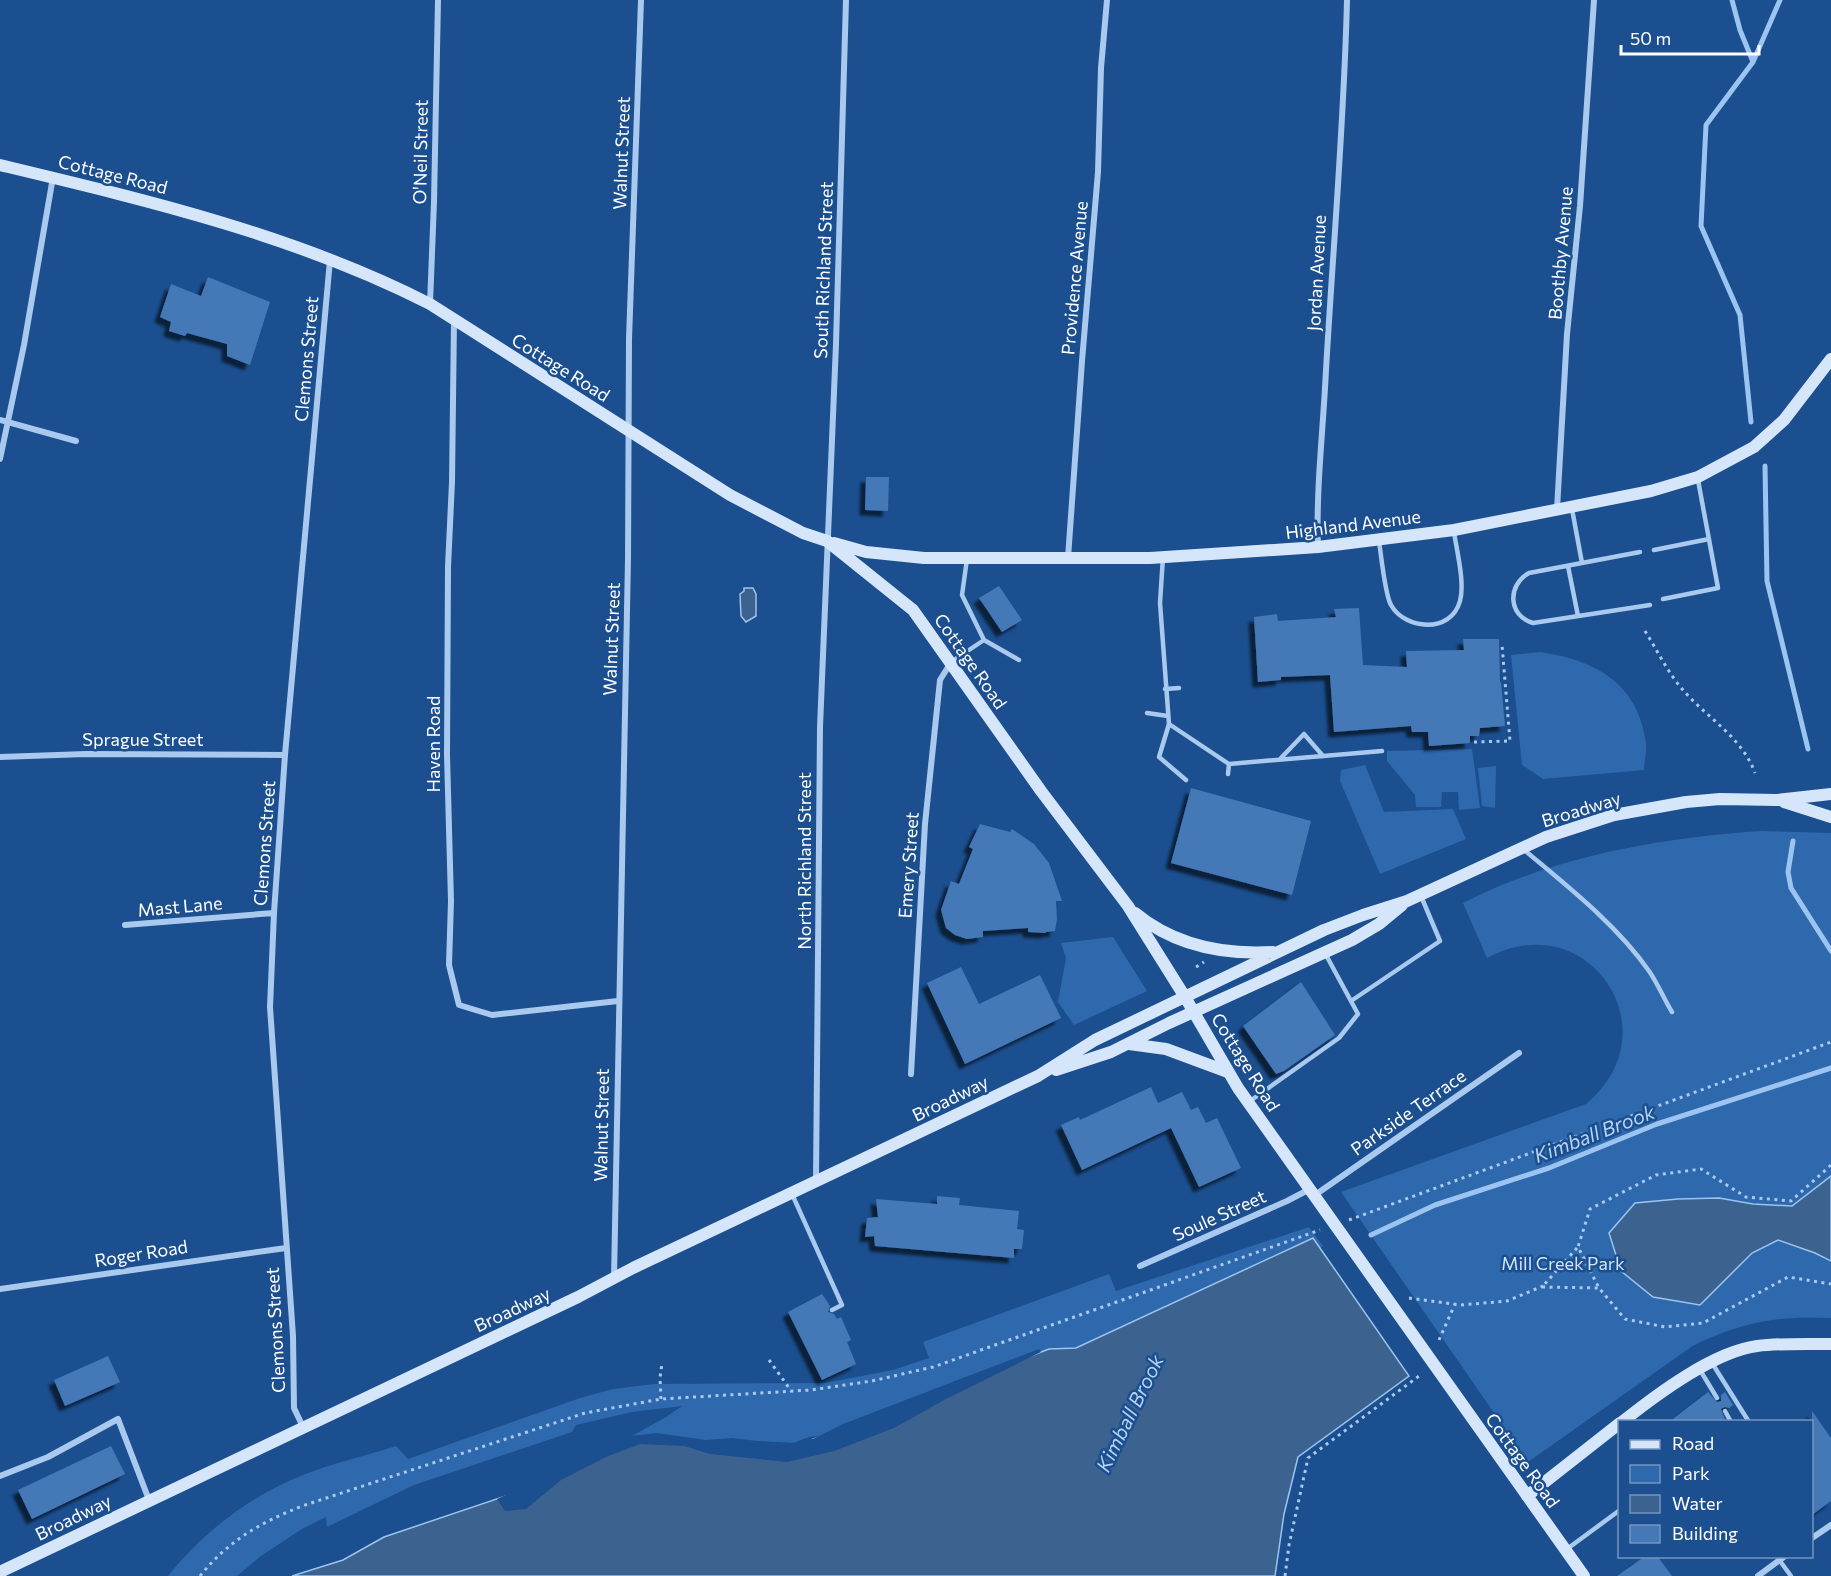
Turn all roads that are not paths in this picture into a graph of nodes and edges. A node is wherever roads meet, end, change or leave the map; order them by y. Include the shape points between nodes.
1 (438, 0) edge
2 (641, 0) edge
3 (846, 0) edge
4 (1107, 0) edge
5 (1347, 0) edge
6 (1594, 0) edge
7 (0, 165) edge
8 (53, 177) junction
9 (330, 260) junction
10 (430, 304) junction
11 (454, 320) junction
12 (1831, 359) edge
13 (0, 420) edge
14 (8, 422) junction
15 (627, 430) junction
16 (76, 441) dead end
17 (0, 459) edge
18 (1698, 477) junction
19 (1571, 507) junction
20 (1557, 510) junction
21 (1454, 530) junction
22 (1709, 539) junction
23 (1379, 540) junction
24 (827, 541) junction
25 (1318, 547) junction
26 (1654, 550) dead end
27 (1640, 552) dead end
28 (1163, 557) junction
29 (967, 558) junction
30 (1068, 558) junction
31 (1582, 563) junction
32 (1568, 566) junction
33 (1663, 598) dead end
34 (1650, 605) dead end
35 (1578, 616) junction
36 (984, 640) junction
37 (1019, 660) dead end
38 (951, 662) junction
39 (1179, 688) dead end
40 (1165, 689) junction
41 (1148, 713) dead end
42 (1168, 716) junction
43 (1169, 724) junction
44 (1382, 751) dead end
45 (285, 755) junction
46 (1323, 756) junction
47 (0, 757) edge
48 (1279, 760) junction
49 (1229, 764) junction
50 (1227, 774) dead end
51 (1186, 780) dead end
52 (1831, 794) edge
53 (1777, 800) junction
54 (1831, 817) edge
55 (1522, 848) junction
56 (1421, 894) junction
57 (1407, 901) junction
58 (1128, 907) junction
59 (274, 913) junction
60 (124, 926) dead end
61 (1277, 952) junction
62 (1325, 953) junction
63 (1185, 998) junction
64 (618, 1001) junction
65 (1351, 1001) junction
66 (1672, 1012) dead end
67 (1194, 1013) junction
68 (1129, 1044) junction
69 (1519, 1053) dead end
70 (1227, 1072) junction
71 (911, 1074) dead end
72 (1038, 1076) junction
73 (1248, 1103) junction
74 (816, 1182) junction
75 (1312, 1192) junction
76 (792, 1194) junction
77 (286, 1248) junction
78 (1140, 1266) dead end
79 (614, 1279) junction
80 (0, 1289) edge
81 (832, 1310) dead end
82 (1831, 1344) edge
83 (1712, 1362) junction
84 (1699, 1369) junction
85 (1717, 1398) dead end
86 (1725, 1411) dead end
87 (1624, 1420) edge
88 (1730, 1420) edge
89 (1748, 1420) edge
90 (1618, 1425) edge
91 (303, 1428) junction
92 (0, 1476) edge
93 (1527, 1496) junction
94 (149, 1500) junction
95 (1618, 1511) edge
96 (1831, 1525) edge
97 (1813, 1537) edge
98 (1565, 1550) junction
99 (1783, 1558) edge
100 (0, 1572) edge
101 (1584, 1576) edge
102 (1758, 1576) edge
103 (1791, 1576) edge

1 - 10 street, O'Neil Street
2 - 15 street, Walnut Street
3 - 24 street, South Richland Street
4 - 30 street, Providence Avenue via 1098,172
5 - 25 street, Jordan Avenue
6 - 20 street, Boothby Avenue
7 - 8 street, Cottage Road
8 - 9 street, Cottage Road via 175,208
8 - 14 street
9 - 10 street, Cottage Road
9 - 45 street, Clemons Street
10 - 11 street, Cottage Road
11 - 15 street, Cottage Road
11 - 64 street, Haven Road via 447,567 451,975 459,1005 492,1015
12 - 18 street, Highland Avenue via 1784,420 1754,447
13 - 14 street
14 - 16 street
14 - 17 street
15 - 24 street, Cottage Road via 729,495
15 - 64 street, Walnut Street via 628,559
18 - 19 street, Highland Avenue
18 - 22 lane
19 - 20 street, Highland Avenue
19 - 31 lane
20 - 21 street, Highland Avenue
21 - 23 street, Highland Avenue
21 - 23 lane via 1460,603 1439,624 1420,625 1404,620 1390,604
22 - 26 lane
22 - 33 lane via 1718,588
23 - 25 street, Highland Avenue
24 - 29 street, Highland Avenue via 866,552
24 - 38 street, Cottage Road via 913,610
24 - 74 street, North Richland Street via 820,727
25 - 28 street, Highland Avenue
27 - 31 lane
28 - 30 street, Highland Avenue
28 - 40 lane via 1160,603
29 - 30 street, Highland Avenue
29 - 36 lane via 962,595
31 - 32 lane
32 - 35 lane
32 - 35 lane via 1521,578 1512,596 1514,606 1524,621 1533,623
34 - 35 lane
36 - 37 lane
36 - 38 lane
38 - 58 street, Cottage Road
38 - 71 street, Emery Street via 940,680 925,824
39 - 40 lane
40 - 42 lane
41 - 42 lane
42 - 43 lane
43 - 49 lane
43 - 51 lane via 1159,757
44 - 46 lane
45 - 47 street, Sprague Street
45 - 59 street, Clemons Street
46 - 48 lane
46 - 48 lane via 1304,734
48 - 49 lane
49 - 50 lane
52 - 53 street, Broadway
53 - 54 street, Broadway
53 - 55 street, Broadway via 1720,799 1651,807 1580,825
55 - 56 street, Broadway
55 - 66 lane via 1626,943 1650,972
56 - 57 street, Broadway
56 - 65 lane via 1440,941
57 - 61 street, Broadway
57 - 62 street, Broadway via 1379,924
58 - 61 street via 1188,944 1247,954
58 - 63 street, Cottage Road
59 - 60 street, Mast Lane
59 - 77 street, Clemons Street via 270,1007
61 - 63 street, Broadway
62 - 65 lane
62 - 67 street, Broadway
63 - 67 street, Cottage Road
63 - 72 street, Broadway via 1095,1040
64 - 79 street, Walnut Street
65 - 73 lane via 1359,1014 1339,1038
67 - 68 street, Broadway
67 - 70 street, Cottage Road
68 - 70 street via 1166,1049
68 - 72 street, Broadway
69 - 75 street, Parkside Terrace
70 - 73 street, Cottage Road
72 - 74 street, Broadway
73 - 75 street, Cottage Road
74 - 76 street, Broadway
75 - 78 street, Soule Street
75 - 93 street, Cottage Road
76 - 79 street, Broadway
76 - 81 lane via 842,1305
77 - 80 street, Roger Road
77 - 91 street, Clemons Street via 294,1408
79 - 91 street, Broadway
82 - 83 street via 1756,1346
83 - 84 street
83 - 89 lane
84 - 85 lane
84 - 87 street
86 - 88 lane
90 - 93 street
91 - 94 street, Broadway
92 - 94 street via 48,1457 118,1419
93 - 98 street, Cottage Road
94 - 100 street, Broadway
95 - 98 lane
96 - 97 street
98 - 101 street, Cottage Road
99 - 102 street
99 - 103 lane

